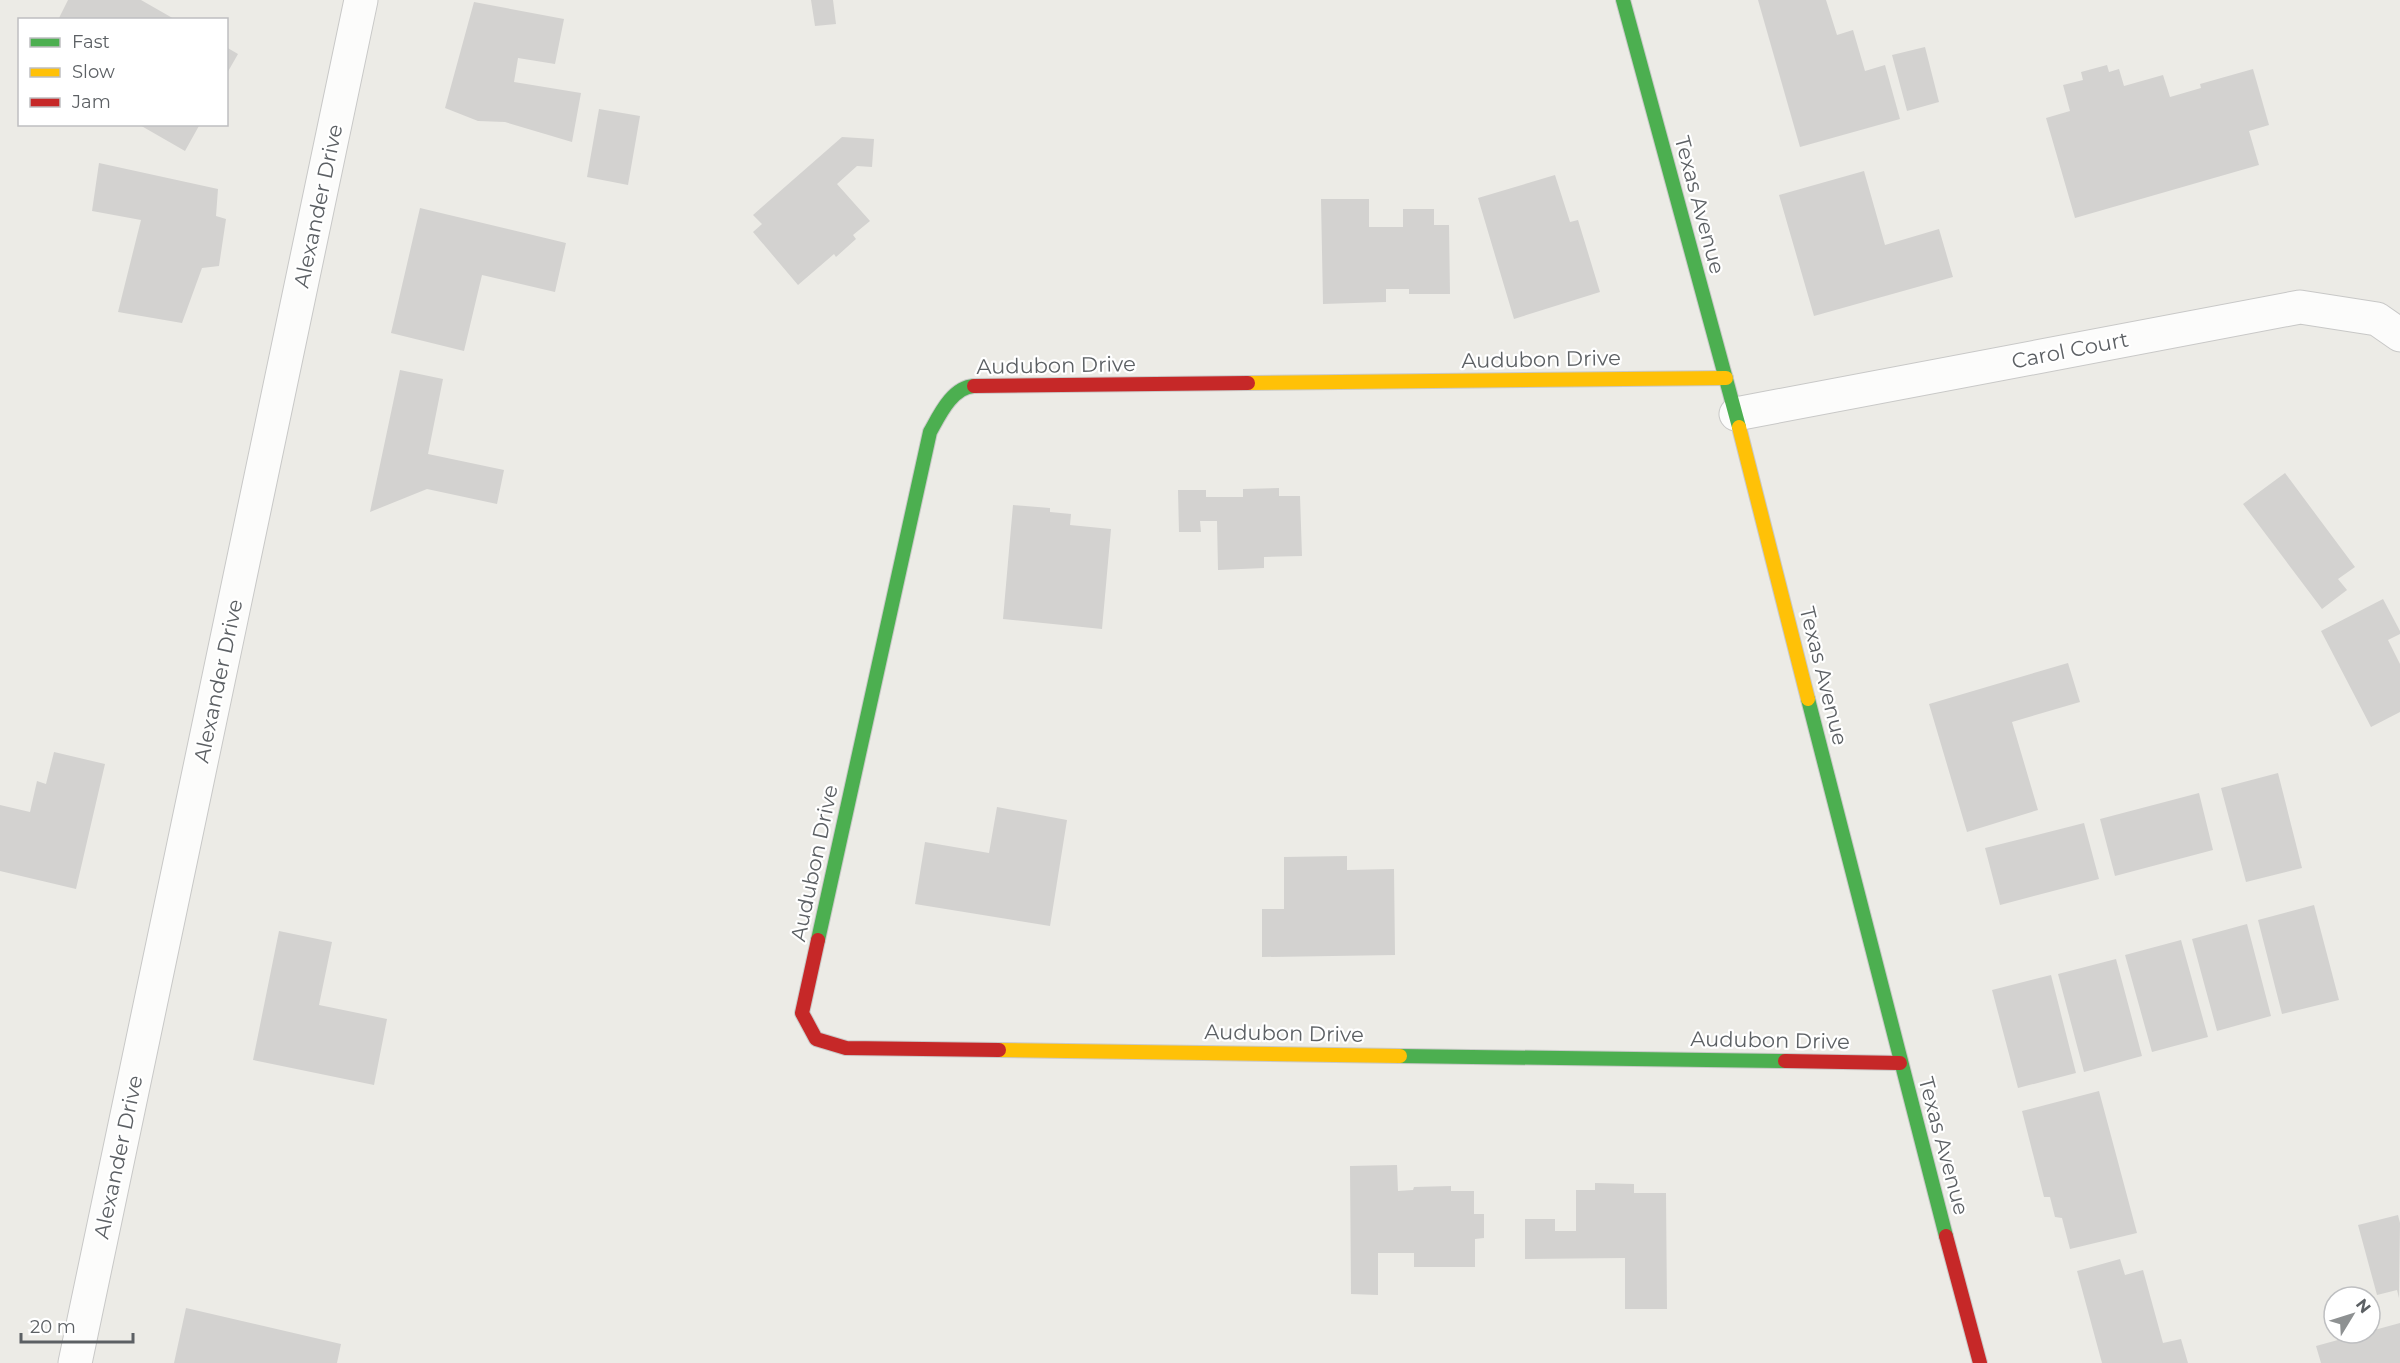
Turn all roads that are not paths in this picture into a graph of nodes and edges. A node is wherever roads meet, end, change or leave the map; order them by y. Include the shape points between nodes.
1 (1623, 0) edge
2 (358, 2) edge
3 (2400, 335) edge
4 (1726, 378) junction
5 (1736, 414) junction
6 (1900, 1063) junction
7 (75, 1363) edge
8 (1980, 1363) edge

1 - 4 street, Texas Avenue
2 - 7 street, Alexander Drive
3 - 5 street, Carol Court via 2377,319 2300,307
4 - 5 street, Texas Avenue
4 - 6 street, Audubon Drive via 969,386 946,403 930,432 802,1013 816,1039 846,1048
5 - 6 street, Texas Avenue
6 - 8 street, Texas Avenue

